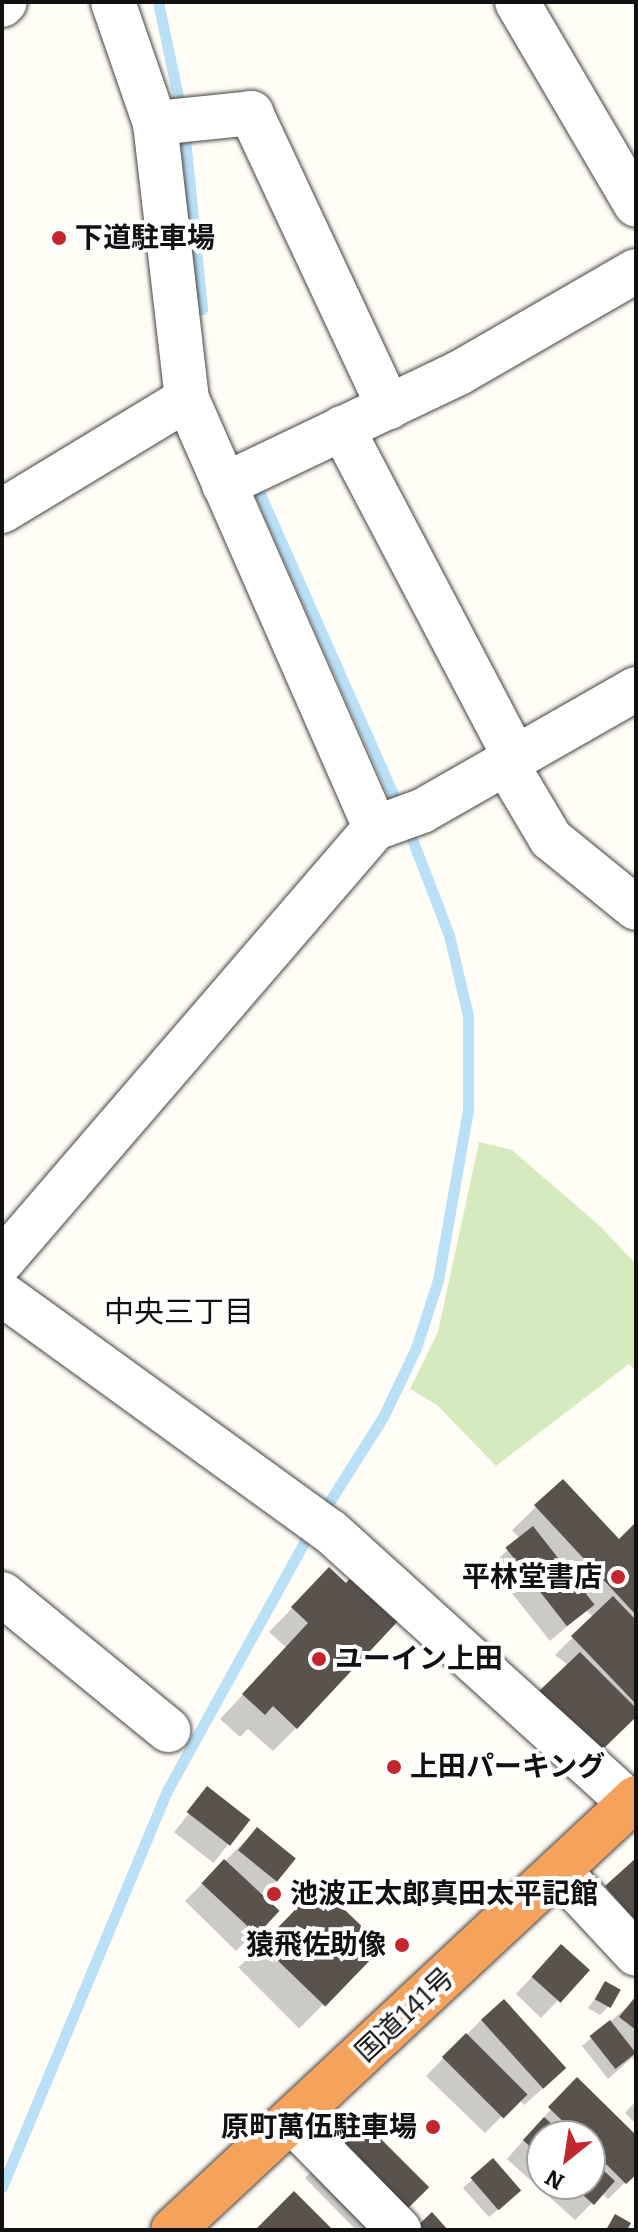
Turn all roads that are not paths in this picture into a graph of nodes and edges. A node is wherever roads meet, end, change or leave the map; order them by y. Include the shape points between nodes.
1 (113, 2) edge
2 (517, 2) edge
3 (177, 121) junction
4 (636, 205) edge
5 (636, 271) edge
6 (187, 399) junction
7 (389, 407) junction
8 (342, 428) junction
9 (224, 485) junction
10 (2, 511) edge
11 (636, 689) edge
12 (511, 763) junction
13 (377, 828) junction
14 (636, 908) edge
15 (2, 1261) edge
16 (2, 1294) edge
17 (2, 1594) edge
18 (168, 1730) dead end
19 (633, 1800) edge
20 (559, 1871) junction
21 (636, 1954) edge
22 (292, 2121) junction
23 (173, 2230) edge
24 (399, 2230) edge

1 - 3 street
2 - 4 street
3 - 6 street
3 - 7 street via 251,113
5 - 7 street
6 - 9 street
6 - 10 street
7 - 8 street
8 - 9 street
8 - 12 street
9 - 13 street
11 - 12 street
12 - 13 street via 422,811
12 - 14 street via 551,839
13 - 15 street
16 - 19 street via 314,1520
17 - 18 street
19 - 20 highway, 国道141号
20 - 21 street
20 - 22 highway, 国道141号
22 - 23 highway, 国道141号
22 - 24 street

